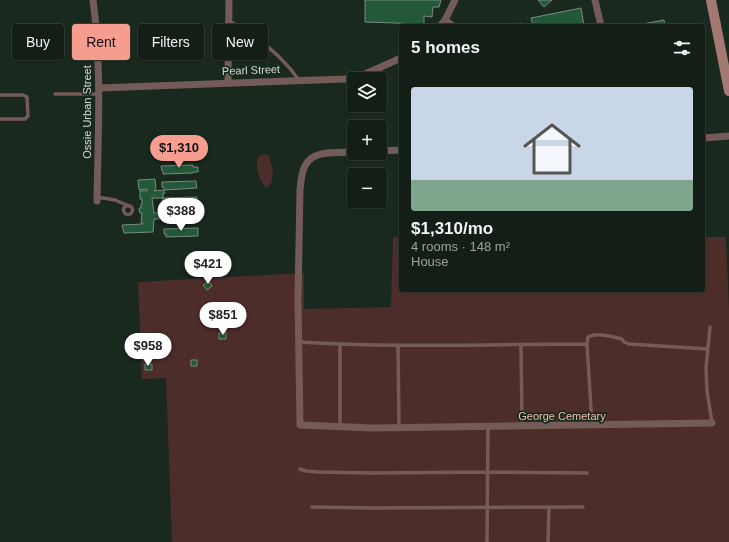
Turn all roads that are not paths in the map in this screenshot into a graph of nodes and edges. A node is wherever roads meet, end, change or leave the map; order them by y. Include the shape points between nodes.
1 (93, 0) edge
2 (229, 0) edge
3 (455, 0) edge
4 (595, 0) edge
5 (711, 0) edge
6 (445, 20) junction
7 (229, 21) junction
8 (442, 24) edge
9 (450, 24) edge
10 (601, 24) edge
11 (399, 59) edge
12 (299, 80) junction
13 (228, 82) junction
14 (99, 91) junction
15 (729, 91) edge
16 (55, 94) dead end
17 (0, 95) edge
18 (0, 119) edge
19 (729, 136) edge
20 (705, 138) edge
21 (399, 150) edge
22 (387, 151) edge
23 (347, 152) edge
24 (97, 199) joint
25 (129, 206) dead end
26 (710, 327) dead end
27 (299, 342) junction
28 (340, 344) junction
29 (521, 344) junction
30 (587, 344) junction
31 (398, 345) junction
32 (708, 348) junction
33 (712, 423) joint
34 (592, 425) junction
35 (340, 426) junction
36 (488, 426) junction
37 (522, 426) junction
38 (399, 427) junction
39 (300, 468) dead end
40 (487, 472) junction
41 (587, 473) dead end
42 (312, 507) dead end
43 (549, 507) junction
44 (583, 507) dead end
45 (488, 508) junction
46 (487, 542) edge
47 (548, 542) edge

1 - 14 street, Ossie Urban Street
2 - 7 street
3 - 6 street
4 - 10 street
5 - 15 main road
6 - 8 street
6 - 9 street
7 - 12 lane via 270,49 285,62
7 - 13 street
11 - 12 street, Pearl Street via 354,77
12 - 13 street, Pearl Street
13 - 14 street, Pearl Street
14 - 16 lane
14 - 24 street, Ossie Urban Street
17 - 18 lane via 26,97 28,116 25,119
19 - 20 street
21 - 22 street
23 - 27 street via 319,154 305,165 300,190
24 - 25 lane via 115,200
26 - 32 lane
27 - 28 lane
27 - 35 street via 300,425
28 - 31 lane
28 - 35 lane
29 - 30 lane
29 - 31 lane
29 - 37 lane
30 - 32 lane via 588,337 593,335 622,339 629,344
30 - 34 lane
31 - 38 lane
32 - 33 lane via 707,391
33 - 34 street
34 - 37 street
35 - 38 street
36 - 37 street
36 - 38 street
36 - 40 lane
39 - 40 lane via 318,472
40 - 41 lane
40 - 45 lane
42 - 45 lane
43 - 44 lane
43 - 45 lane
43 - 47 lane
45 - 46 lane

